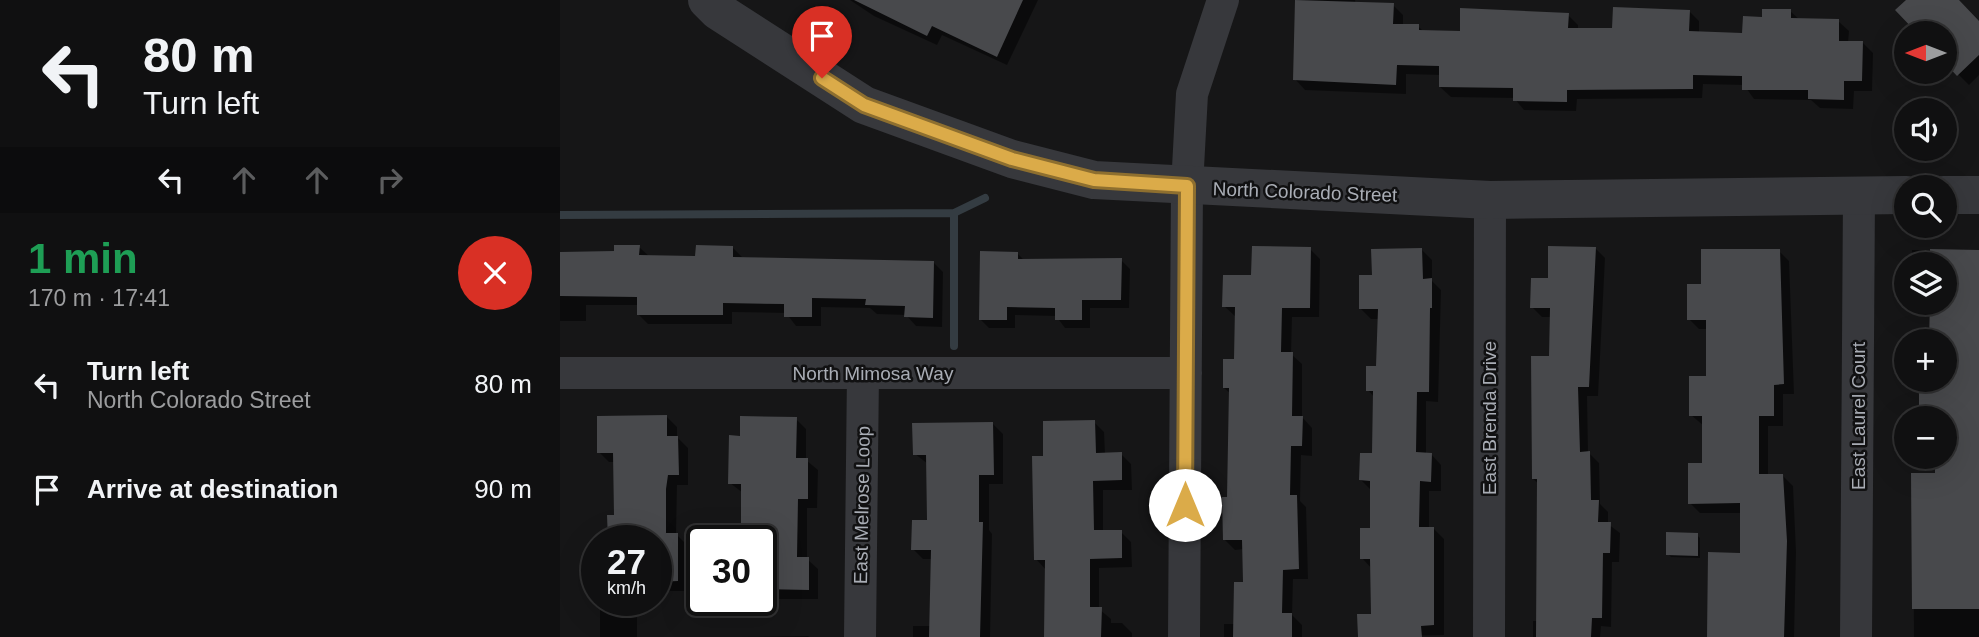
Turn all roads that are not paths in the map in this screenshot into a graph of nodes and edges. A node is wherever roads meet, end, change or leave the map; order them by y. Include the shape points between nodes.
1 (707, 0) edge
2 (1223, 0) edge
3 (1187, 186) junction
4 (1859, 195) junction
5 (1894, 195) edge
6 (1957, 195) edge
7 (1979, 195) edge
8 (1490, 200) junction
9 (560, 373) edge
10 (863, 373) junction
11 (1186, 373) junction
12 (860, 637) edge
13 (1184, 637) edge
14 (1489, 637) edge
15 (1856, 637) edge

1 - 3 street, North Colorado Street via 718,12 864,105 1024,162 1094,180
2 - 3 street via 1192,94
3 - 8 street, North Colorado Street
3 - 11 street
4 - 5 street, North Colorado Street
4 - 8 street, North Colorado Street
4 - 15 street, East Laurel Court
6 - 7 street
8 - 14 street, East Brenda Drive
9 - 10 street, North Mimosa Way
10 - 11 street, North Mimosa Way
10 - 12 street, East Melrose Loop
11 - 13 street

